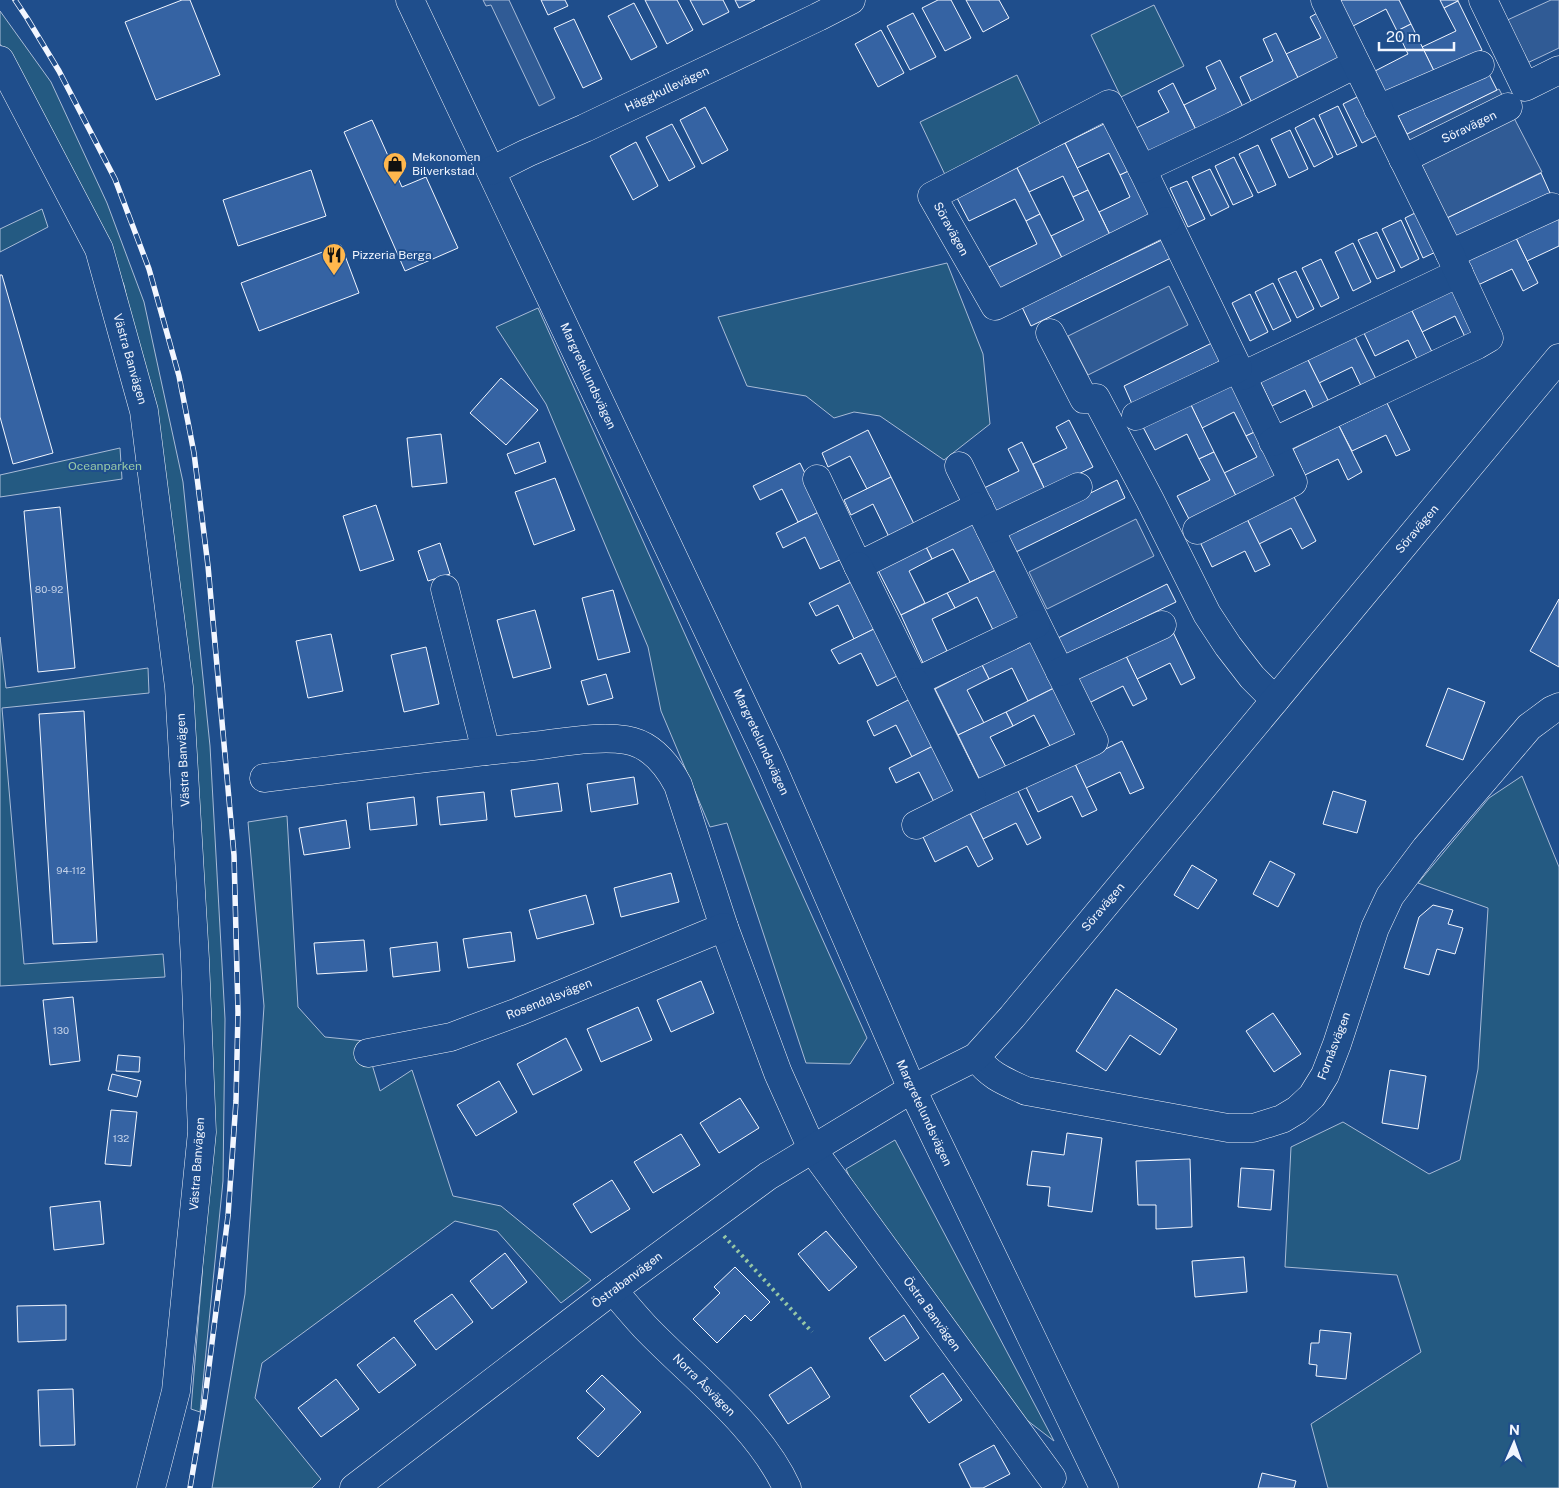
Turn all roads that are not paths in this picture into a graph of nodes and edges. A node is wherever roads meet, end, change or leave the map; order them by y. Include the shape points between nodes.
1 (410, 0) edge
2 (1325, 0) edge
3 (1483, 0) edge
4 (843, 2) edge
5 (0, 60) edge
6 (1356, 64) junction
7 (1480, 65) dead end
8 (1559, 70) edge
9 (1508, 107) dead end
10 (1378, 109) junction
11 (1403, 159) junction
12 (1142, 169) junction
13 (491, 172) junction
14 (1552, 207) dead end
15 (1166, 221) junction
16 (1455, 264) junction
17 (1050, 333) dead end
18 (1559, 358) edge
19 (1240, 372) junction
20 (1136, 416) dead end
21 (1273, 442) junction
22 (959, 466) dead end
23 (817, 479) dead end
24 (1078, 487) dead end
25 (984, 518) junction
26 (1197, 530) dead end
27 (858, 566) junction
28 (445, 589) dead end
29 (1036, 624) junction
30 (1162, 625) dead end
31 (1060, 672) junction
32 (915, 682) junction
33 (1275, 700) junction
34 (1559, 707) edge
35 (486, 751) junction
36 (264, 778) dead end
37 (972, 797) junction
38 (916, 825) dead end
39 (724, 926) junction
40 (368, 1053) dead end
41 (976, 1057) junction
42 (912, 1089) junction
43 (812, 1149) junction
44 (612, 1290) junction
45 (1052, 1478) dead end
46 (152, 1488) edge
47 (354, 1488) edge
48 (788, 1488) edge
49 (1104, 1488) edge

1 - 13 street, Margretelundsvägen
2 - 6 street
3 - 8 street via 1524,87
4 - 13 street, Häggkullevägen via 818,18
5 - 46 street, Västra Banvägen via 99,249 144,411 179,687 202,1132 176,1391
6 - 10 street
6 - 12 street
7 - 10 street
9 - 11 street, Söravägen
10 - 11 street
11 - 16 street
12 - 15 street, Söravägen
12 - 15 street, Söravägen via 1108,104 932,196 995,306
13 - 42 street, Margretelundsvägen via 770,762
14 - 16 street
15 - 19 street, Söravägen
16 - 19 street
16 - 21 street via 1489,338
17 - 33 street via 1084,399 1096,398 1208,614 1228,646
18 - 33 street, Söravägen
19 - 20 street
19 - 21 street, Söravägen
21 - 26 street, Söravägen via 1293,482
22 - 25 street
23 - 27 street
24 - 25 street
25 - 27 street
25 - 29 street
27 - 32 street
28 - 35 street
29 - 31 street
29 - 32 street
30 - 31 street
31 - 37 street via 1094,741
32 - 37 street
33 - 41 street, Söravägen
34 - 41 street, Fornåsvägen via 1529,727 1426,848 1390,896 1375,928 1324,1075 1312,1096 1297,1110 1282,1119 1253,1128 1228,1128 1026,1091 997,1078
35 - 36 street
35 - 39 street via 606,739 640,744 655,754 670,768 678,785
37 - 38 street
39 - 40 street, Rosendalsvägen via 451,1037
39 - 43 street via 778,1073
41 - 42 street, Söravägen
42 - 43 street, Östrabanvägen
42 - 49 street, Margretelundsvägen
43 - 44 street, Östrabanvägen via 768,1176
43 - 45 street, Östra Banvägen
44 - 47 street, Östrabanvägen
44 - 48 street, Norra Åsvägen via 645,1327 728,1407 768,1454

